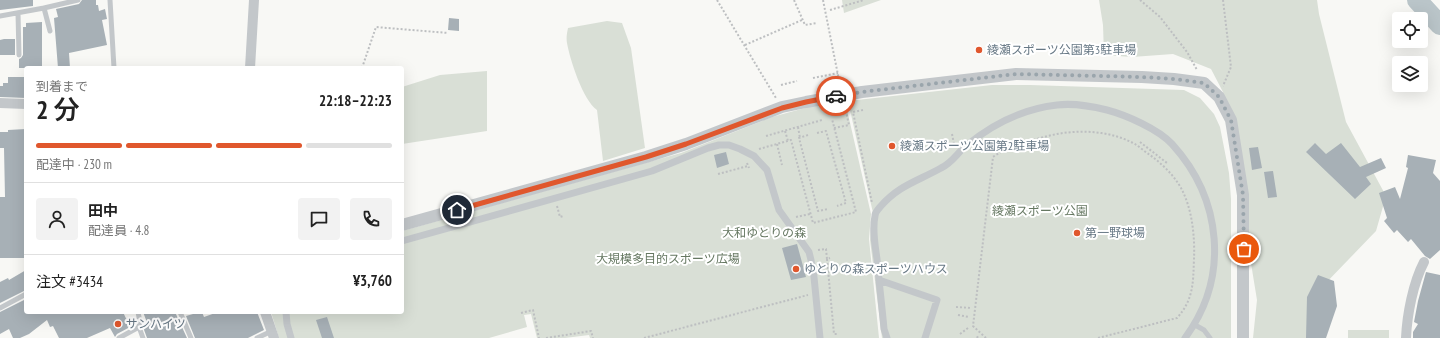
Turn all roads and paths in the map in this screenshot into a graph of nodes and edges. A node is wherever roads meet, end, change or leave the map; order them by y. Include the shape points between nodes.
1 (78, 0) edge
2 (110, 0) edge
3 (254, 0) edge
4 (717, 0) edge
5 (794, 0) edge
6 (823, 0) edge
7 (864, 0) edge
8 (1140, 0) edge
9 (1222, 0) edge
10 (44, 8) junction
11 (830, 10) dead end
12 (18, 13) junction
13 (0, 16) edge
14 (802, 20) junction
15 (817, 23) dead end
16 (50, 31) dead end
17 (448, 33) dead end
18 (745, 45) junction
19 (19, 55) dead end
20 (114, 66) edge
21 (250, 66) edge
22 (363, 66) edge
23 (838, 73) junction
24 (813, 78) dead end
25 (797, 81) dead end
26 (1204, 83) junction
27 (781, 85) dead end
28 (842, 95) junction
29 (1219, 97) junction
30 (0, 103) edge
31 (24, 104) edge
32 (782, 108) junction
33 (863, 110) dead end
34 (832, 119) dead end
35 (822, 120) dead end
36 (798, 127) junction
37 (834, 128) junction
38 (785, 130) junction
39 (817, 133) dead end
40 (808, 135) dead end
41 (766, 136) dead end
42 (800, 138) junction
43 (788, 141) junction
44 (1140, 142) dead end
45 (777, 144) junction
46 (746, 152) junction
47 (1167, 163) dead end
48 (782, 165) dead end
49 (748, 166) dead end
50 (718, 174) dead end
51 (555, 198) junction
52 (837, 206) dead end
53 (828, 209) dead end
54 (810, 214) junction
55 (875, 214) junction
56 (563, 216) dead end
57 (799, 216) dead end
58 (404, 224) edge
59 (404, 240) edge
60 (819, 250) dead end
61 (1424, 262) dead end
62 (879, 280) junction
63 (815, 293) junction
64 (24, 295) edge
65 (956, 307) dead end
66 (0, 308) edge
67 (972, 308) dead end
68 (520, 313) dead end
69 (138, 314) edge
70 (181, 314) edge
71 (266, 314) edge
72 (286, 314) edge
73 (958, 315) dead end
74 (969, 317) dead end
75 (1195, 325) junction
76 (139, 327) junction
77 (968, 328) dead end
78 (837, 334) dead end
79 (960, 334) dead end
80 (273, 335) edge
81 (119, 338) edge
82 (143, 338) edge
83 (191, 338) edge
84 (257, 338) edge
85 (291, 338) edge
86 (539, 338) edge
87 (546, 338) edge
88 (593, 338) edge
89 (644, 338) edge
90 (820, 338) edge
91 (887, 338) edge
92 (925, 338) edge
93 (986, 338) edge
94 (1098, 338) edge
95 (1185, 338) edge
96 (1210, 338) edge
97 (1243, 338) edge
98 (1406, 338) edge

1 - 10 lane
2 - 20 lane
3 - 21 street
4 - 18 path
5 - 14 path
6 - 23 path
7 - 11 path
8 - 26 path via 1160,17 1187,52
9 - 29 path via 1231,67
10 - 12 lane
10 - 16 lane
12 - 13 lane
12 - 19 lane
14 - 15 path via 805,25
14 - 18 path
17 - 22 path via 376,28
18 - 32 path
23 - 24 path
23 - 28 path
25 - 27 path
26 - 28 street via 1142,77 1016,74
26 - 29 street
28 - 32 street
28 - 37 path via 848,125
29 - 97 street via 1231,120 1243,195
30 - 31 street
32 - 58 street via 646,157
33 - 55 path via 853,112
34 - 37 path
35 - 36 path
36 - 38 path
36 - 42 path
37 - 54 path via 856,212 813,223
38 - 41 path
38 - 43 path
39 - 52 path via 826,130 846,204
40 - 42 path
42 - 53 path via 818,211
43 - 45 path
43 - 54 path via 790,140
44 - 47 path
45 - 46 path
45 - 48 path
46 - 51 street via 729,145 720,145 652,171
46 - 63 street via 754,156 767,170 779,210 809,252
49 - 50 path
51 - 56 path via 560,217
51 - 59 street
54 - 57 path
55 - 62 street via 874,235
55 - 75 street via 890,196 950,163 965,146 994,126 1029,110 1071,105 1091,106 1120,114 1146,125 1171,143 1202,190 1212,217 1214,271 1208,296
60 - 78 path via 826,249 834,334
61 - 98 street via 1419,270 1406,320
62 - 91 street
62 - 92 street via 937,300
63 - 89 path
63 - 90 street
64 - 66 lane
65 - 67 path
68 - 86 path via 533,310
69 - 76 lane
70 - 83 lane
71 - 80 street
72 - 85 street
73 - 74 path
75 - 95 street
75 - 96 lane via 1204,330
76 - 81 lane
76 - 82 lane
77 - 79 path
80 - 84 lane
87 - 88 path via 591,331
93 - 94 path via 973,326 993,157 1013,146 1033,140 1086,132 1104,134 1135,145 1165,166 1181,188 1193,229 1192,292 1186,308 1177,318

